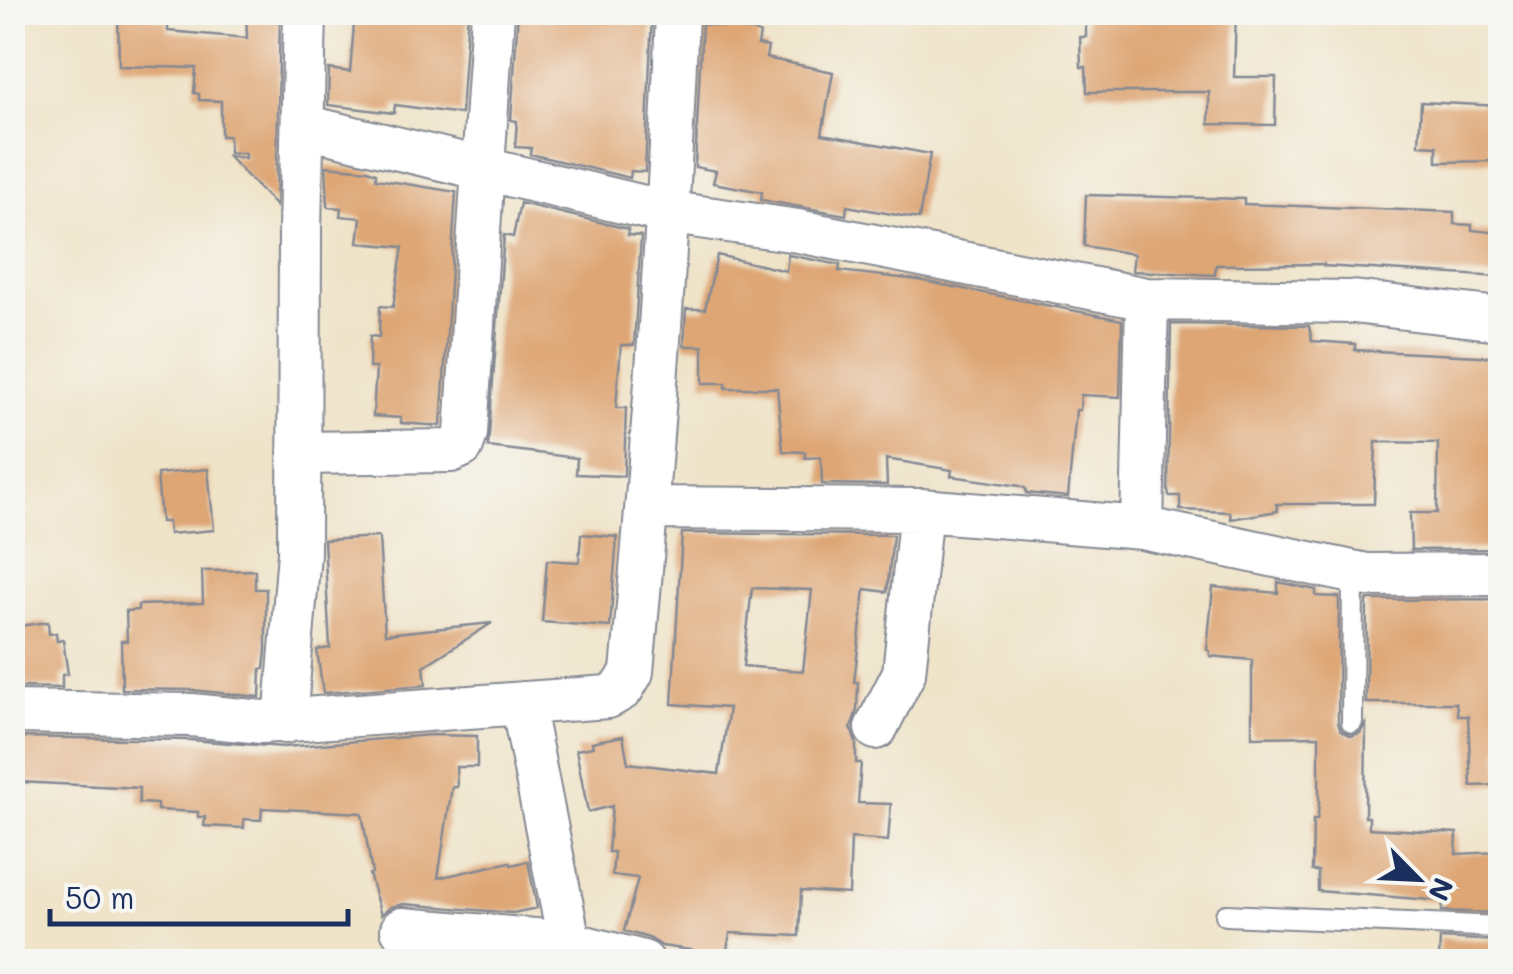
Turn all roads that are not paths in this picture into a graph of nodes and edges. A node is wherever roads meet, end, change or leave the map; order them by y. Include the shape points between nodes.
1 (305, 12) edge
2 (492, 12) edge
3 (677, 12) edge
4 (303, 126) junction
5 (482, 168) junction
6 (665, 212) junction
7 (1147, 299) junction
8 (1500, 319) edge
9 (299, 453) junction
10 (647, 508) junction
11 (921, 510) junction
12 (1142, 528) junction
13 (1352, 572) junction
14 (1500, 574) edge
15 (522, 704) junction
16 (12, 712) edge
17 (286, 722) junction
18 (1352, 722) dead end
19 (876, 728) dead end
20 (1226, 915) dead end
21 (1500, 927) edge
22 (402, 929) dead end
23 (571, 952) edge
24 (643, 962) edge

1 - 4 street
2 - 5 street
3 - 6 street
4 - 5 street
4 - 9 street
5 - 6 street
5 - 9 street via 462,446
6 - 7 street
6 - 10 street
7 - 8 street via 1353,302
7 - 12 street
9 - 17 street
10 - 11 street
10 - 15 street via 632,672 622,689
11 - 12 street
11 - 19 street via 904,673
12 - 13 street
13 - 14 street
13 - 18 lane
15 - 17 street
15 - 23 street
16 - 17 street
20 - 21 lane
22 - 23 street
23 - 24 street

